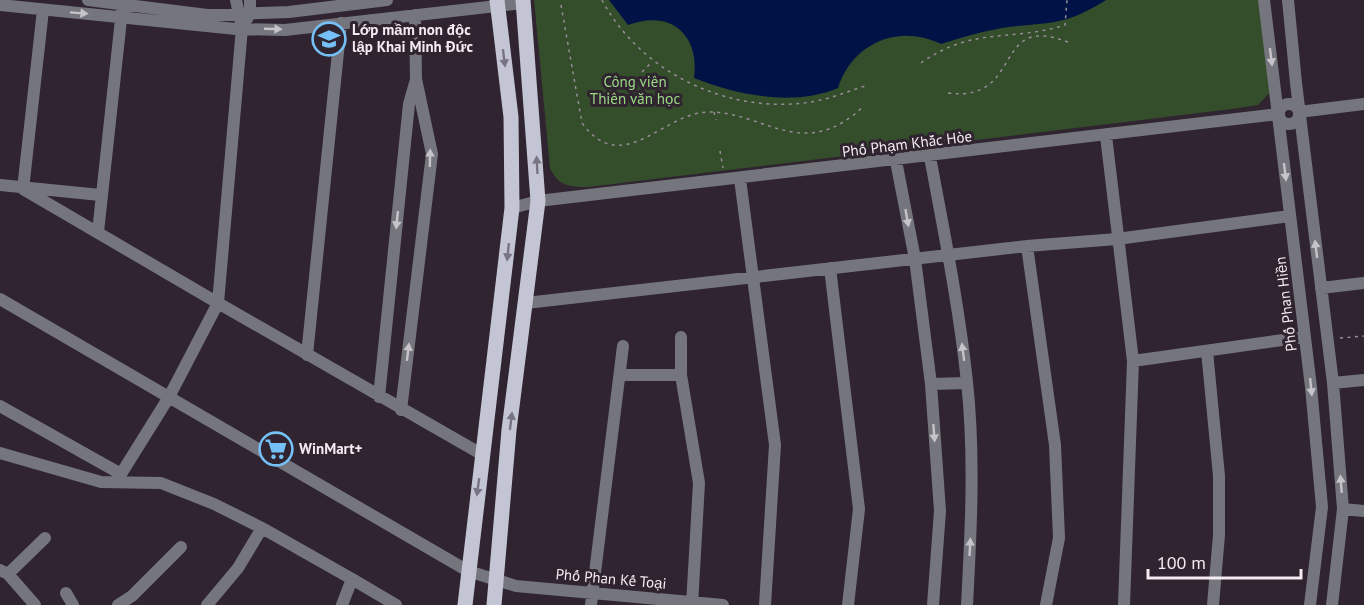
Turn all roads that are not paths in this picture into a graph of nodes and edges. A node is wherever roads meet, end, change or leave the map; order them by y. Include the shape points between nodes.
1 (88, 0) edge
2 (236, 0) edge
3 (250, 0) edge
4 (387, 0) edge
5 (1264, 0) edge
6 (1288, 0) edge
7 (123, 1) edge
8 (340, 2) edge
9 (524, 2) edge
10 (497, 3) edge
11 (155, 5) edge
12 (0, 6) edge
13 (42, 10) junction
14 (244, 14) junction
15 (415, 15) junction
16 (121, 16) junction
17 (341, 23) junction
18 (242, 28) junction
19 (416, 79) junction
20 (1364, 104) edge
21 (1299, 112) junction
22 (1278, 114) junction
23 (1106, 136) junction
24 (930, 157) junction
25 (896, 161) junction
26 (740, 179) junction
27 (0, 185) edge
28 (23, 189) junction
29 (100, 195) junction
30 (538, 201) junction
31 (513, 208) junction
32 (1290, 216) junction
33 (98, 232) junction
34 (1117, 239) junction
35 (1027, 246) junction
36 (949, 255) junction
37 (915, 259) junction
38 (830, 268) junction
39 (753, 277) junction
40 (1364, 283) edge
41 (1321, 288) junction
42 (0, 299) edge
43 (218, 303) junction
44 (526, 303) junction
45 (1304, 336) junction
46 (681, 337) dead end
47 (623, 346) dead end
48 (1207, 351) junction
49 (307, 355) junction
50 (1133, 361) junction
51 (620, 375) junction
52 (681, 375) junction
53 (1364, 380) edge
54 (967, 383) junction
55 (1333, 383) junction
56 (931, 384) junction
57 (169, 396) junction
58 (379, 397) junction
59 (0, 406) edge
60 (402, 410) junction
61 (0, 453) edge
62 (483, 455) junction
63 (1343, 509) junction
64 (1364, 511) edge
65 (262, 528) junction
66 (45, 538) dead end
67 (180, 547) dead end
68 (468, 571) junction
69 (4, 572) edge
70 (352, 579) junction
71 (496, 580) junction
72 (66, 593) dead end
73 (592, 599) edge
74 (692, 603) edge
75 (35, 605) edge
76 (73, 605) edge
77 (118, 605) edge
78 (207, 605) edge
79 (342, 605) edge
80 (396, 605) edge
81 (465, 605) edge
82 (494, 605) edge
83 (723, 605) edge
84 (765, 605) edge
85 (848, 605) edge
86 (933, 605) edge
87 (968, 605) edge
88 (1047, 605) edge
89 (1124, 605) edge
90 (1213, 605) edge
91 (1310, 605) edge
92 (1332, 605) edge

1 - 7 street
2 - 14 street
3 - 14 street
4 - 8 street
5 -> 22 street, Phố Phan Hiền
6 - 21 street
7 - 11 street
7 - 16 street
8 - 14 street
9 - 10 street
30 -> 9 main road
10 - 15 street
10 -> 31 main road via 511,117
11 - 14 street via 207,15
12 - 13 street
13 -> 16 street
13 - 28 street
14 - 18 street
15 - 17 street
15 - 19 street
16 - 18 street
16 - 29 street
18 -> 17 street via 285,30
17 - 49 street
18 - 43 street
19 -> 58 street via 409,104
60 -> 19 street via 432,154
20 - 21 street
21 - 22 street, Phố Phạm Khắc Hòe via 1289,103
41 -> 21 street
22 - 23 street, Phố Phạm Khắc Hòe
22 -> 32 street, Phố Phan Hiền
23 - 24 street, Phố Phạm Khắc Hòe
23 - 34 street
24 - 25 street, Phố Phạm Khắc Hòe
24 - 36 street
25 - 26 street, Phố Phạm Khắc Hòe
25 -> 37 street
26 - 30 street, Phố Phạm Khắc Hòe
26 - 39 street
27 - 28 street
28 - 29 street
28 - 33 street
29 - 33 street
30 - 31 street, Phố Phạm Khắc Hòe
30 - 44 main road
31 -> 62 main road
32 - 34 street
32 - 45 street, Phố Phan Hiền
33 - 43 street
34 - 35 street
34 - 50 street
35 - 36 street
35 - 88 street via 1055,446 1059,538
36 - 37 street
54 -> 36 street
37 - 38 street
37 - 56 street
38 - 39 street
38 - 85 street via 859,509
39 - 44 street
39 - 84 street via 775,445
40 - 41 street
41 - 55 street
42 - 57 street, Phố Phan Kế Toại
43 - 49 street
43 - 57 street
71 -> 44 main road via 509,430
45 - 48 street
45 -> 91 street, Phố Phan Hiền via 1323,507
46 - 52 street
47 - 51 street
48 - 50 street
48 - 90 street via 1219,476
49 - 58 street
50 - 89 street
51 - 52 street
51 - 73 street
52 - 74 street via 699,483
53 - 55 street
54 - 56 street
87 -> 54 street via 972,506
63 -> 55 street
56 -> 86 street via 940,511
57 - 59 street via 121,474
57 - 68 street, Phố Phan Kế Toại
58 - 60 street
60 - 62 street
61 - 65 street via 101,482 161,483
62 -> 68 main road
63 - 64 street
63 - 92 street
65 - 70 street
65 - 78 street via 238,568
66 - 69 street
67 - 77 street
68 - 71 street, Phố Phan Kế Toại
68 - 81 main road
69 - 75 street
70 - 79 street
70 - 80 street
71 - 73 street, Phố Phan Kế Toại
71 - 82 main road
72 - 76 street
73 - 74 street, Phố Phan Kế Toại
74 - 83 street, Phố Phan Kế Toại

